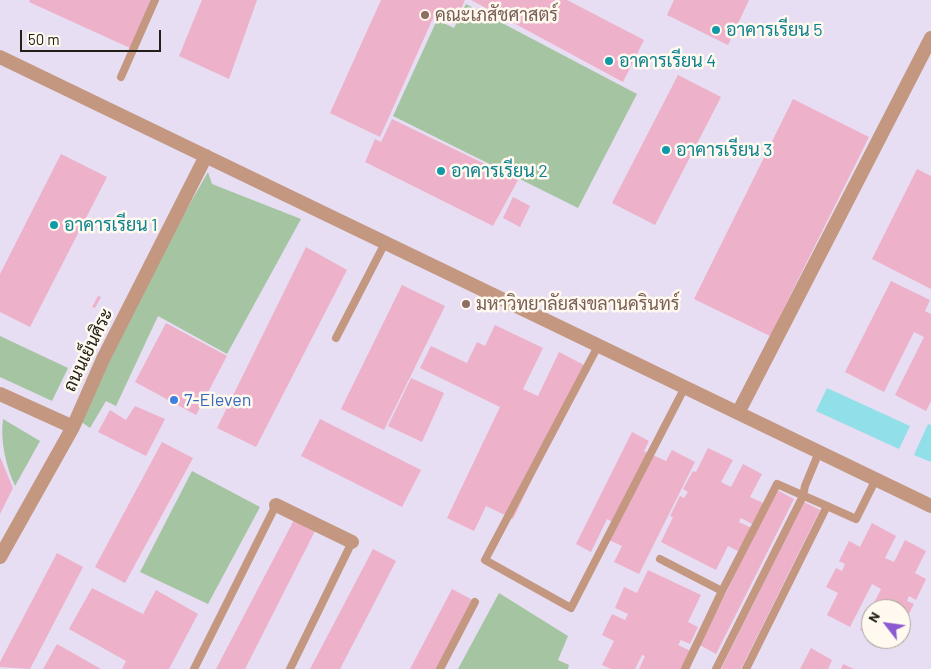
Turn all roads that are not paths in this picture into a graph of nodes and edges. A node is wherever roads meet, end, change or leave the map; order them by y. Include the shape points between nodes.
1 (155, 0) edge
2 (931, 38) edge
3 (0, 57) edge
4 (121, 77) dead end
5 (206, 156) junction
6 (385, 243) junction
7 (336, 338) dead end
8 (598, 346) junction
9 (685, 387) junction
10 (0, 394) edge
11 (738, 413) junction
12 (73, 427) junction
13 (819, 452) junction
14 (876, 479) junction
15 (804, 496) junction
16 (276, 505) joint
17 (827, 506) junction
18 (931, 506) edge
19 (352, 542) joint
20 (0, 557) edge
21 (660, 558) dead end
22 (722, 590) junction
23 (475, 602) dead end
24 (194, 669) edge
25 (290, 669) edge
26 (440, 669) edge
27 (685, 669) edge
28 (716, 669) edge
29 (746, 669) edge

1 - 4 lane
2 - 11 street
3 - 5 street
5 - 6 street
5 - 12 street, ถนนเย็นศิระ via 103,359
6 - 7 lane
6 - 8 street
8 - 9 street
8 - 9 lane via 485,560 571,608
9 - 11 street
10 - 12 street
11 - 13 street
12 - 20 street, ถนนเย็นศิระ
13 - 14 street
13 - 15 lane
14 - 17 lane via 856,520
14 - 18 street
15 - 17 lane
15 - 22 lane via 776,484
15 - 28 lane
16 - 19 street
16 - 24 lane
17 - 29 lane
19 - 25 lane
21 - 22 lane
22 - 27 lane
23 - 26 lane

